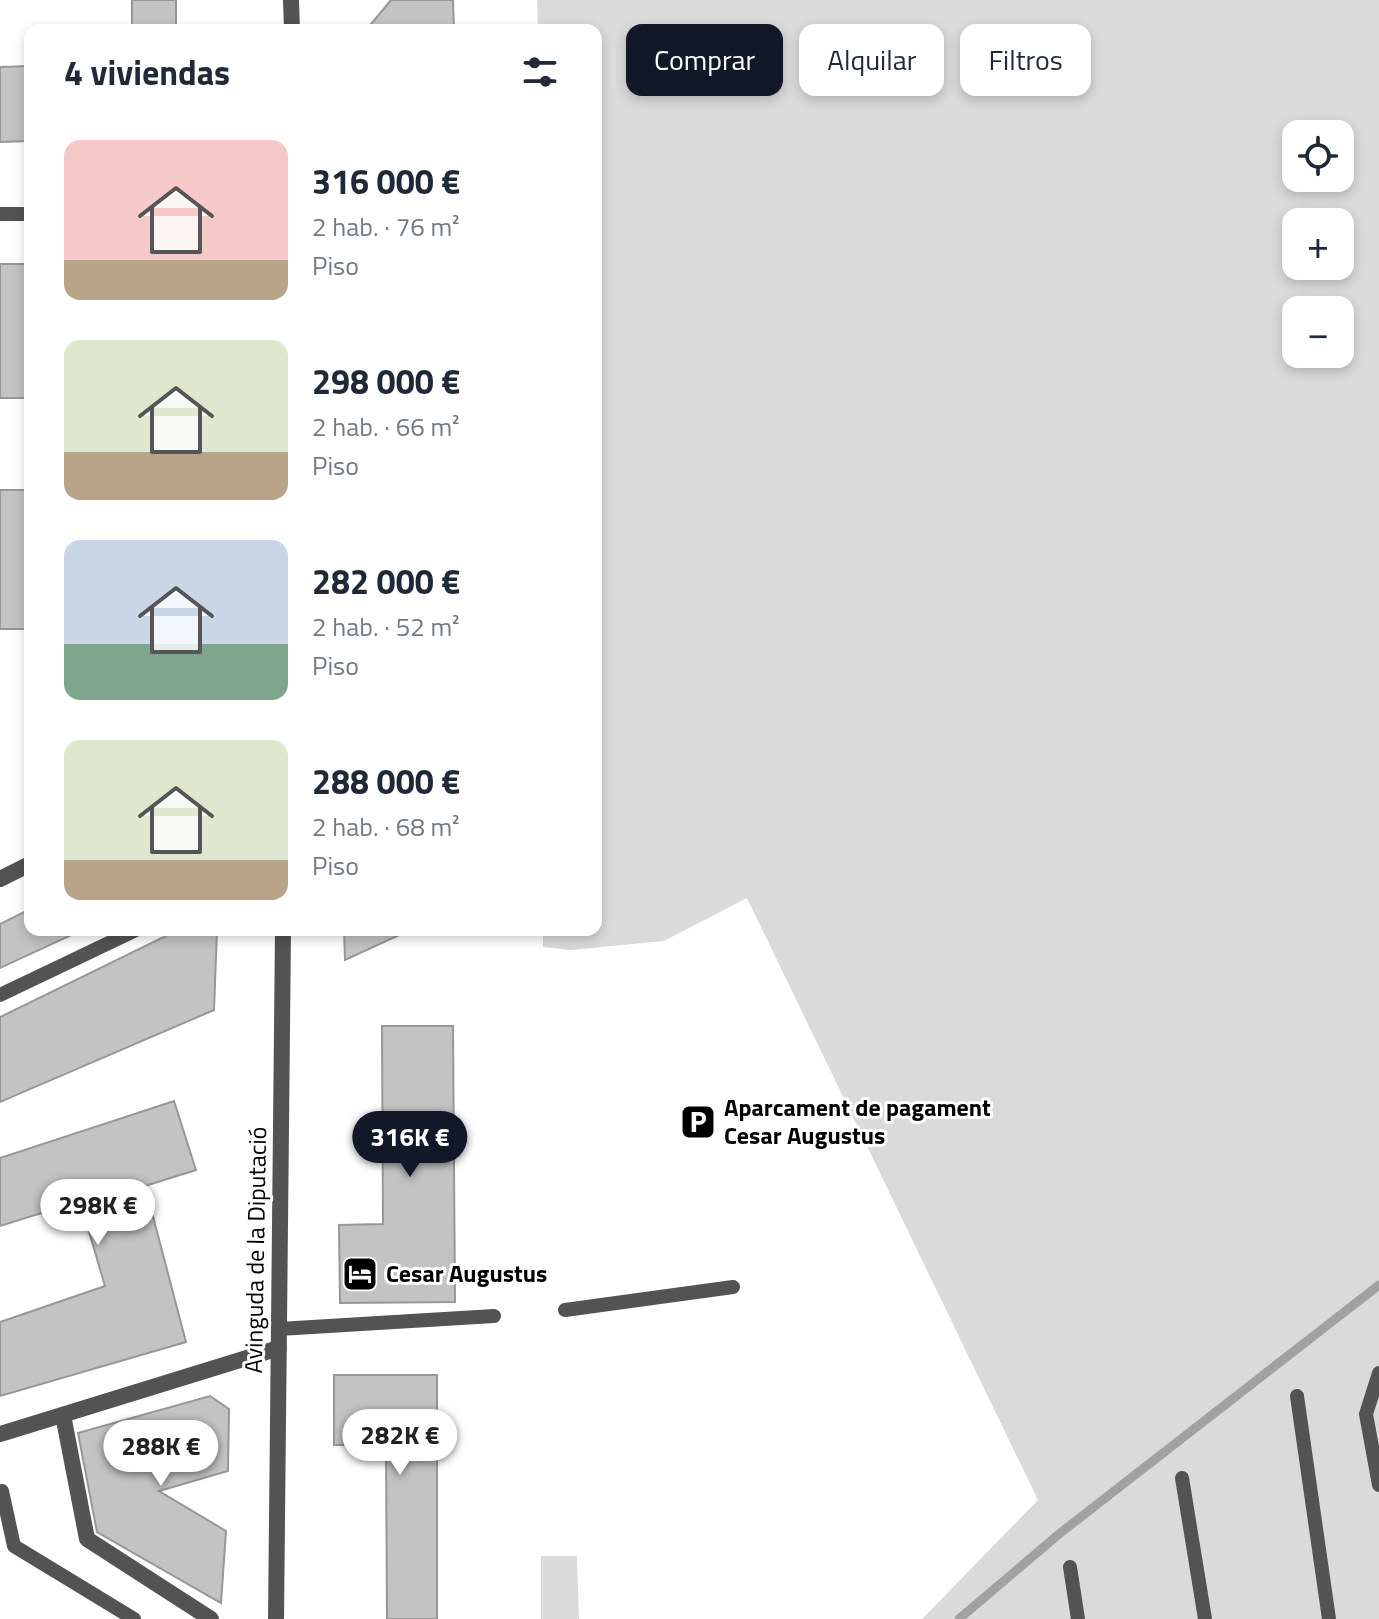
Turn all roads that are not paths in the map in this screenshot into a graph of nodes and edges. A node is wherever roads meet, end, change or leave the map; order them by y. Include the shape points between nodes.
1 (291, 0) edge
2 (292, 24) edge
3 (0, 214) edge
4 (24, 214) edge
5 (24, 867) edge
6 (0, 879) edge
7 (123, 936) edge
8 (283, 936) edge
9 (0, 995) edge
10 (733, 1287) dead end
11 (565, 1310) dead end
12 (494, 1316) dead end
13 (279, 1329) junction
14 (279, 1348) junction
15 (1379, 1373) edge
16 (1297, 1396) dead end
17 (63, 1415) junction
18 (0, 1434) edge
19 (1182, 1478) dead end
20 (1379, 1485) edge
21 (2, 1491) dead end
22 (1070, 1567) dead end
23 (134, 1619) edge
24 (211, 1619) edge
25 (276, 1619) edge
26 (1078, 1619) edge
27 (1205, 1619) edge
28 (1329, 1619) edge

1 - 2 street
3 - 4 lane
5 - 6 street
7 - 9 lane
8 - 13 street, Avinguda de la Diputació
10 - 11 lane
12 - 13 lane
13 - 14 street, Avinguda de la Diputació
14 - 17 street
14 - 25 street, Avinguda de la Diputació
15 - 20 lane via 1366,1414
16 - 28 lane
17 - 18 street
17 - 24 street via 87,1539
19 - 27 lane
21 - 23 lane via 14,1546
22 - 26 lane

